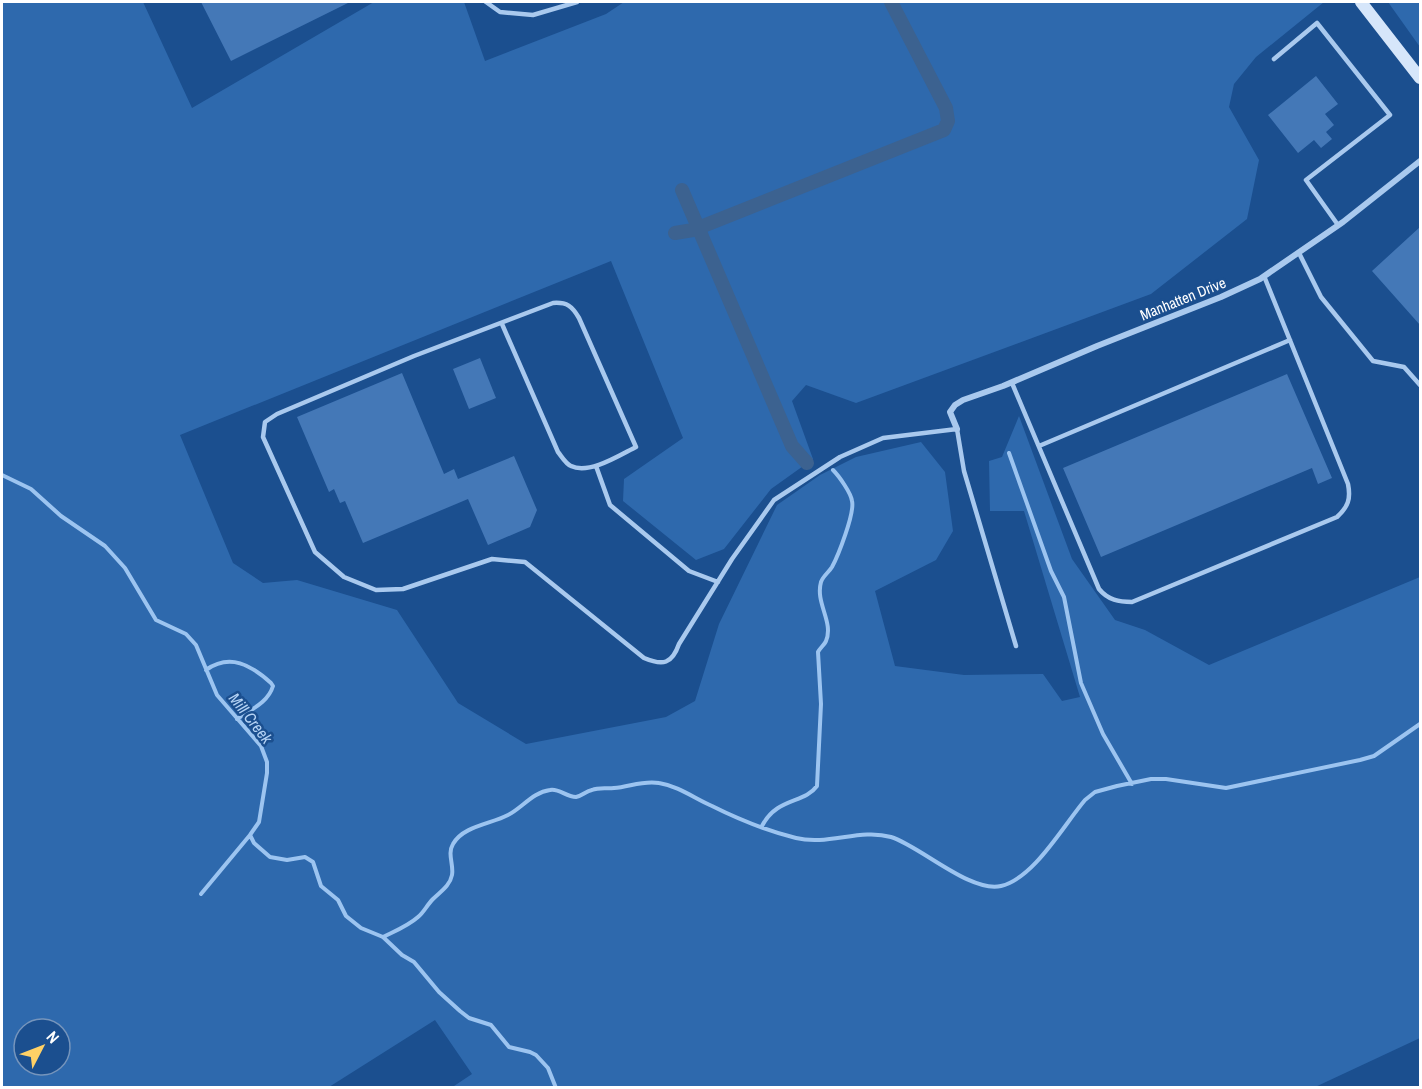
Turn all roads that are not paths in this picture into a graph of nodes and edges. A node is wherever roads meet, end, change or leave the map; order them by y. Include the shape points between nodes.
1 (486, 2) edge
2 (577, 2) edge
3 (1361, 2) edge
4 (1274, 59) dead end
5 (1420, 78) edge
6 (1420, 161) edge
7 (1338, 225) junction
8 (1299, 253) junction
9 (1264, 276) junction
10 (502, 324) junction
11 (1290, 340) junction
12 (1012, 383) junction
13 (1420, 385) edge
14 (957, 429) junction
15 (1040, 446) junction
16 (596, 466) junction
17 (718, 582) junction
18 (1016, 646) dead end

1 - 2 lane via 500,12 533,15
3 - 5 street
4 - 7 lane via 1317,23 1390,115 1306,180
6 - 7 street, Manhatten Drive
7 - 8 street, Manhatten Drive
8 - 9 street, Manhatten Drive
8 - 13 lane via 1321,297 1373,361 1404,367
9 - 11 lane
9 - 12 street, Manhatten Drive via 1211,302
10 - 16 lane via 558,452 572,467
10 - 16 lane via 553,303 564,302 573,308 636,447
10 - 17 lane via 414,356 277,414 266,423 263,437 315,552 344,577 376,590 403,589 492,559 525,562 644,658 657,663 667,662 675,653
11 - 15 lane
11 - 15 lane via 1348,484 1350,497 1345,509 1326,522 1189,580 1132,602 1121,602 1099,589
12 - 14 street, Manhatten Drive via 955,405 950,412
12 - 15 lane
14 - 17 lane via 883,438 831,463 774,500
14 - 18 lane via 964,471
16 - 17 lane via 610,505 689,571

